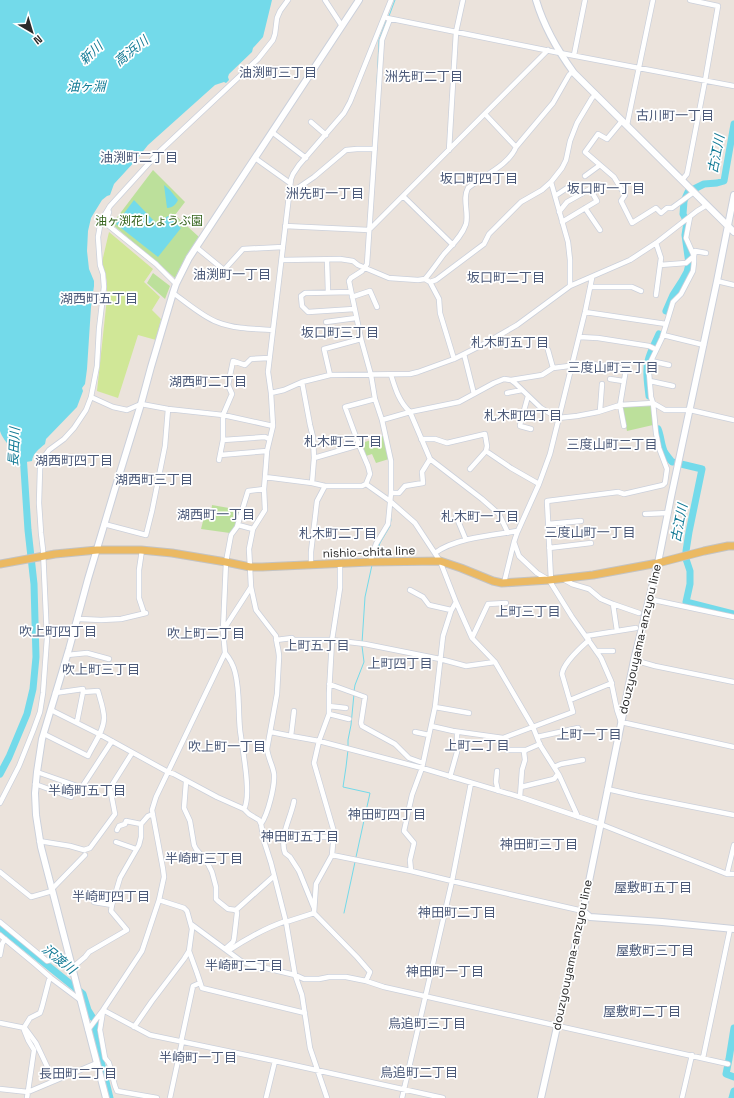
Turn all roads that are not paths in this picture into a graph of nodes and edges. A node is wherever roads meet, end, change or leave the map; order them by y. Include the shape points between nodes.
1 (288, 0) edge
2 (325, 0) edge
3 (359, 0) edge
4 (391, 0) edge
5 (463, 0) edge
6 (536, 0) edge
7 (585, 0) edge
8 (653, 0) edge
9 (690, 0) edge
10 (384, 17) junction
11 (390, 19) junction
12 (342, 26) junction
13 (456, 32) junction
14 (548, 50) junction
15 (560, 53) junction
16 (574, 55) junction
17 (639, 68) junction
18 (573, 71) junction
19 (705, 81) junction
20 (734, 86) edge
21 (596, 94) junction
22 (485, 114) junction
23 (622, 120) junction
24 (311, 122) dead end
25 (627, 126) junction
26 (272, 132) junction
27 (326, 135) junction
28 (516, 147) junction
29 (375, 149) junction
30 (449, 150) junction
31 (255, 158) junction
32 (306, 158) junction
33 (600, 164) junction
34 (585, 176) dead end
35 (682, 180) junction
36 (551, 182) junction
37 (290, 183) junction
38 (573, 184) dead end
39 (289, 192) junction
40 (694, 192) junction
41 (734, 195) edge
42 (402, 196) junction
43 (555, 196) junction
44 (707, 205) junction
45 (110, 206) junction
46 (585, 208) junction
47 (560, 212) junction
48 (690, 217) junction
49 (562, 222) junction
50 (285, 226) junction
51 (731, 227) edge
52 (370, 230) junction
53 (600, 230) dead end
54 (734, 232) edge
55 (656, 243) junction
56 (452, 245) junction
57 (196, 247) junction
58 (283, 247) junction
59 (706, 253) dead end
60 (694, 256) junction
61 (282, 260) junction
62 (327, 260) junction
63 (660, 265) junction
64 (364, 267) junction
65 (592, 278) junction
66 (428, 280) junction
67 (717, 281) junction
68 (176, 284) junction
69 (734, 285) edge
70 (570, 286) junction
71 (590, 287) junction
72 (640, 291) dead end
73 (328, 292) junction
74 (173, 293) junction
75 (352, 294) junction
76 (656, 295) dead end
77 (377, 307) dead end
78 (354, 309) junction
79 (585, 312) junction
80 (356, 318) junction
81 (326, 322) dead end
82 (666, 324) junction
83 (273, 330) junction
84 (663, 335) junction
85 (579, 336) junction
86 (361, 339) junction
87 (704, 345) junction
88 (655, 349) junction
89 (548, 350) dead end
90 (464, 354) junction
91 (269, 358) junction
92 (454, 359) junction
93 (650, 361) junction
94 (669, 365) dead end
95 (572, 366) junction
96 (553, 368) junction
97 (330, 374) junction
98 (371, 375) junction
99 (391, 375) junction
100 (610, 379) dead end
101 (511, 380) junction
102 (623, 381) junction
103 (650, 381) junction
104 (302, 382) junction
105 (602, 384) dead end
106 (673, 386) dead end
107 (522, 390) junction
108 (271, 393) junction
109 (507, 393) dead end
110 (474, 394) junction
111 (528, 396) junction
112 (91, 397) junction
113 (375, 399) junction
114 (653, 403) junction
115 (142, 404) junction
116 (620, 406) junction
117 (168, 409) junction
118 (690, 410) junction
119 (600, 411) junction
120 (410, 412) junction
121 (223, 415) junction
122 (558, 418) junction
123 (382, 420) junction
124 (734, 420) edge
125 (273, 426) junction
126 (624, 426) dead end
127 (531, 429) dead end
128 (269, 439) junction
129 (421, 439) junction
130 (223, 440) junction
131 (359, 445) junction
132 (267, 451) junction
133 (486, 451) junction
134 (314, 458) junction
135 (430, 459) junction
136 (470, 469) dead end
137 (265, 476) junction
138 (312, 482) junction
139 (366, 484) junction
140 (539, 484) junction
141 (325, 486) junction
142 (264, 489) junction
143 (391, 493) junction
144 (390, 502) junction
145 (668, 513) junction
146 (645, 514) dead end
147 (456, 516) dead end
148 (581, 521) dead end
149 (104, 524) junction
150 (548, 524) junction
151 (238, 525) junction
152 (253, 528) junction
153 (518, 531) junction
154 (508, 532) junction
155 (466, 540) junction
156 (514, 542) junction
157 (591, 543) dead end
158 (734, 547) edge
159 (549, 548) junction
160 (97, 550) junction
161 (142, 550) junction
162 (435, 553) junction
163 (43, 556) junction
164 (440, 561) junction
165 (226, 562) junction
166 (370, 562) junction
167 (658, 563) junction
168 (0, 564) edge
169 (340, 564) junction
170 (311, 565) junction
171 (250, 567) junction
172 (563, 579) junction
173 (550, 580) junction
174 (504, 583) junction
175 (251, 587) junction
176 (410, 590) dead end
177 (649, 599) junction
178 (456, 602) junction
179 (506, 603) dead end
180 (613, 604) junction
181 (452, 610) junction
182 (639, 613) dead end
183 (733, 616) edge
184 (77, 618) junction
185 (636, 628) dead end
186 (223, 630) junction
187 (617, 631) junction
188 (472, 638) junction
189 (587, 638) junction
190 (276, 640) junction
191 (332, 640) junction
192 (596, 651) junction
193 (613, 651) dead end
194 (225, 653) junction
195 (67, 655) junction
196 (109, 659) dead end
197 (440, 659) junction
198 (634, 660) junction
199 (495, 662) junction
200 (734, 682) edge
201 (612, 683) junction
202 (329, 684) junction
203 (83, 692) junction
204 (55, 693) junction
205 (570, 700) junction
206 (329, 706) junction
207 (435, 707) junction
208 (346, 708) dead end
209 (51, 710) junction
210 (294, 711) dead end
211 (469, 713) dead end
212 (330, 714) junction
213 (349, 719) dead end
214 (77, 722) junction
215 (621, 722) junction
216 (431, 726) junction
217 (533, 727) junction
218 (578, 728) dead end
219 (271, 732) junction
220 (415, 732) dead end
221 (457, 732) junction
222 (44, 734) junction
223 (99, 734) junction
224 (429, 735) junction
225 (291, 736) junction
226 (537, 737) junction
227 (112, 741) junction
228 (319, 741) junction
229 (540, 744) junction
230 (734, 746) edge
231 (507, 750) dead end
232 (526, 750) junction
233 (132, 752) junction
234 (583, 760) dead end
235 (423, 763) junction
236 (554, 767) junction
237 (422, 768) junction
238 (497, 771) dead end
239 (37, 772) junction
240 (168, 772) junction
241 (558, 774) junction
242 (450, 777) junction
243 (186, 782) junction
244 (471, 783) junction
245 (35, 784) junction
246 (521, 787) junction
247 (608, 790) junction
248 (498, 791) junction
249 (71, 797) dead end
250 (520, 797) junction
251 (294, 801) dead end
252 (0, 803) edge
253 (244, 809) junction
254 (153, 814) junction
255 (734, 815) edge
256 (578, 817) junction
257 (141, 824) junction
258 (261, 824) junction
259 (600, 824) junction
260 (117, 830) dead end
261 (263, 836) junction
262 (284, 837) junction
263 (333, 837) junction
264 (40, 841) junction
265 (116, 842) dead end
266 (734, 845) edge
267 (136, 849) junction
268 (85, 855) dead end
269 (332, 855) junction
270 (412, 871) junction
271 (0, 872) edge
272 (727, 874) junction
273 (734, 874) edge
274 (274, 876) junction
275 (452, 881) junction
276 (52, 890) junction
277 (159, 900) junction
278 (94, 902) dead end
279 (112, 905) junction
280 (236, 910) junction
281 (315, 911) junction
282 (583, 911) junction
283 (0, 922) edge
284 (286, 922) junction
285 (190, 924) junction
286 (732, 929) edge
287 (0, 935) edge
288 (5, 939) junction
289 (227, 950) junction
290 (189, 951) junction
291 (0, 955) edge
292 (69, 956) junction
293 (72, 968) junction
294 (295, 975) junction
295 (51, 978) junction
296 (366, 981) junction
297 (200, 983) junction
298 (78, 993) junction
299 (426, 996) junction
300 (103, 1010) junction
301 (305, 1013) junction
302 (0, 1022) edge
303 (557, 1025) junction
304 (134, 1027) junction
305 (24, 1028) junction
306 (88, 1030) junction
307 (182, 1042) junction
308 (692, 1055) junction
309 (703, 1058) junction
310 (275, 1061) junction
311 (97, 1064) junction
312 (728, 1064) dead end
313 (318, 1070) junction
314 (54, 1081) junction
315 (0, 1089) edge
316 (404, 1090) junction
317 (28, 1092) junction
318 (27, 1098) edge
319 (106, 1098) edge
320 (157, 1098) edge
321 (170, 1098) edge
322 (266, 1098) edge
323 (327, 1098) edge
324 (402, 1098) edge
325 (443, 1098) edge
326 (541, 1098) edge
327 (682, 1098) edge

1 - 45 street via 277,18 273,40 264,53 160,151
2 - 12 street
3 - 12 street
4 - 10 street
5 - 13 street
6 - 15 street via 543,21
7 - 16 street
8 - 17 street
9 - 19 street via 718,6
10 - 11 street
10 - 27 street via 350,102
11 - 13 street
11 - 29 street via 382,40
12 - 26 street
13 - 14 street
13 - 30 street
14 - 15 street
14 - 22 street
15 - 16 street
15 - 18 street
16 - 17 street
17 - 19 street
17 - 25 street
18 - 21 street
18 - 28 street via 553,103
19 - 20 street
19 - 35 street via 687,174
21 - 23 street
21 - 36 street via 576,123 566,160
22 - 28 street
22 - 30 street
23 - 25 street
23 - 33 street via 607,139 598,134 585,152
24 - 27 street
25 - 35 street
26 - 31 street
26 - 32 street
27 - 32 street
28 - 56 street via 513,154 504,162 468,188 465,193 467,221 462,234
29 - 39 street via 346,150 314,177
29 - 52 street
30 - 42 street
31 - 37 street
31 - 57 street
32 - 37 street via 293,174
33 - 34 street
33 - 40 street via 614,177 625,194 621,201 632,223 656,208 661,213 667,208 672,208
35 - 40 street
36 - 43 street
36 - 66 street via 521,202 489,234 484,244 436,280
37 - 39 street
38 - 43 street
39 - 50 street
40 - 44 street
41 - 51 street, douzyouyama-anzyou line
42 - 52 street
42 - 56 street
43 - 47 street
44 - 48 street
44 - 51 street
45 - 68 street via 106,222 109,226 156,264
45 - 112 street via 98,237 104,287 97,366
46 - 47 street via 597,201 590,189 567,202
46 - 49 street
46 - 53 street
47 - 49 street
48 - 55 street
48 - 60 street via 686,238
49 - 70 street via 570,253
50 - 52 street
50 - 58 street
51 - 54 street
51 - 67 street, douzyouyama-anzyou line
52 - 64 street via 367,264
55 - 63 street via 661,258
55 - 65 street via 630,260
56 - 66 street
57 - 58 street via 224,270 243,249
57 - 68 street
58 - 61 street
59 - 60 street via 695,252
60 - 63 street via 686,263
60 - 82 street via 692,271 681,294 673,302
61 - 62 street
61 - 83 street
62 - 64 street via 353,261
62 - 73 street
63 - 76 street
64 - 66 street via 389,278
64 - 75 street via 349,279
65 - 70 street
65 - 71 street
66 - 92 street via 439,299 440,313
67 - 69 street
67 - 87 street, douzyouyama-anzyou line
68 - 74 street
70 - 90 street via 517,325
71 - 72 street via 632,287
71 - 79 street
73 - 75 street
73 - 78 street via 305,293 302,296 302,306 308,312
74 - 83 street via 217,322 247,329
74 - 115 street
75 - 77 street via 370,291
75 - 78 street
78 - 80 street
79 - 82 street
79 - 85 street
80 - 81 street
80 - 86 street
82 - 84 street
83 - 91 street
84 - 87 street
84 - 88 street
85 - 88 street
85 - 95 street
86 - 97 street via 324,349
86 - 98 street
87 - 118 street, douzyouyama-anzyou line
88 - 93 street
89 - 96 street
90 - 92 street
90 - 110 street
91 - 108 street
91 - 121 street via 251,359 245,365 232,361 228,385 232,394
92 - 99 street via 418,372
93 - 94 street
93 - 103 street
95 - 96 street
95 - 102 street via 580,367 584,364 626,369
95 - 122 street
96 - 101 street via 542,375
97 - 98 street
97 - 104 street
98 - 99 street
98 - 113 street
99 - 120 street via 398,397
100 - 102 street
101 - 107 street
101 - 110 street via 504,379
102 - 116 street
103 - 106 street
103 - 114 street
104 - 108 street
104 - 134 street via 313,437
105 - 119 street
107 - 109 street
107 - 111 street
108 - 125 street
110 - 120 street via 459,402
111 - 122 street
111 - 127 street via 520,426
112 - 115 street via 127,410
112 - 163 street via 74,428 49,450 42,462 39,503
113 - 123 street
113 - 131 street via 345,407
114 - 116 street
114 - 118 street via 665,410
114 - 150 street via 659,448 667,469 665,483 624,494 618,492 547,501
115 - 117 street
115 - 149 street
116 - 119 street
116 - 126 street
117 - 121 street
117 - 149 street via 165,446 146,535
118 - 124 street
118 - 145 street, douzyouyama-anzyou line
119 - 122 street
120 - 123 street
120 - 129 street
121 - 125 street
121 - 130 street
122 - 140 street via 550,454
123 - 143 street via 391,461
125 - 128 street
128 - 130 street via 265,437
128 - 132 street
129 - 133 street via 435,439 447,443 485,434
129 - 135 street
130 - 132 street via 219,458
131 - 134 street
131 - 139 street via 370,474
132 - 137 street
133 - 136 street
133 - 140 street
134 - 138 street
135 - 143 street via 422,472 423,483 405,486 399,493
135 - 154 street via 482,498 499,514
137 - 138 street
137 - 142 street
138 - 141 street
139 - 141 street
139 - 144 street
140 - 153 street
141 - 170 street via 317,501
142 - 151 street via 248,491
142 - 152 street via 265,510
143 - 144 street
144 - 162 street via 415,523
144 - 166 street via 388,524 376,544
145 - 146 street
145 - 167 street, douzyouyama-anzyou line
147 - 155 street
148 - 150 street
149 - 160 street
150 - 159 street
151 - 152 street
151 - 165 street via 231,535
152 - 171 street
153 - 154 street
153 - 156 street
154 - 155 street
155 - 162 street
156 - 173 street via 519,556 537,573
156 - 174 street
157 - 159 street
158 - 167 main road, nishio-chita line via 728,546
159 - 173 street
160 - 161 main road, nishio-chita line
160 - 163 main road, nishio-chita line
160 - 184 street
161 - 165 main road, nishio-chita line
161 - 184 street via 139,598 145,613 121,619
162 - 164 street
163 - 168 main road, nishio-chita line
163 - 252 street via 47,638 41,705 19,766
164 - 166 main road, nishio-chita line
164 - 174 main road, nishio-chita line
164 - 178 street
165 - 171 main road, nishio-chita line
165 - 186 street
166 - 169 main road, nishio-chita line
167 - 172 main road, nishio-chita line
167 - 177 street, douzyouyama-anzyou line
169 - 170 main road, nishio-chita line
169 - 191 street via 340,588
170 - 171 main road, nishio-chita line
171 - 175 street
172 - 173 main road, nishio-chita line
172 - 180 street via 589,589 601,599
173 - 174 main road, nishio-chita line
173 - 189 street
175 - 186 street
175 - 190 street via 256,610 276,636
176 - 181 street via 424,597 429,605
177 - 183 street
177 - 198 street, douzyouyama-anzyou line
178 - 181 street
178 - 188 street
179 - 188 street via 488,604
180 - 182 street
180 - 187 street
181 - 197 street via 443,636
184 - 195 street
185 - 187 street
186 - 194 street
187 - 189 street
188 - 199 street
189 - 192 street
189 - 205 street via 562,670
190 - 191 street
190 - 219 street via 280,657
191 - 197 street
191 - 202 street
192 - 193 street
192 - 201 street
194 - 240 street
194 - 253 street via 232,662 238,688 246,777 247,805
195 - 196 street via 87,653
195 - 204 street
197 - 199 street via 466,666
197 - 207 street
198 - 200 street
198 - 215 street, douzyouyama-anzyou line
199 - 217 street
201 - 205 street
201 - 215 street
202 - 206 street
202 - 235 street via 365,697 362,726 395,744 409,758
203 - 204 street
203 - 214 street
203 - 223 street via 98,690 104,717
204 - 209 street
205 - 217 street via 573,712
206 - 208 street
206 - 212 street
207 - 211 street
207 - 216 street
209 - 214 street
209 - 222 street
210 - 225 street
212 - 213 street
212 - 228 street
214 - 223 street
215 - 230 street
215 - 247 street, douzyouyama-anzyou line
216 - 221 street
216 - 224 street
217 - 221 street via 502,738
217 - 226 street
218 - 226 street
219 - 225 street
219 - 258 street via 268,754 274,771 274,780 270,801
220 - 224 street
221 - 242 street via 456,752
222 - 223 street via 88,756
222 - 239 street
223 - 227 street
224 - 235 street
225 - 228 street
226 - 229 street
227 - 233 street
227 - 239 street via 82,787
228 - 237 street
228 - 263 street via 314,763 334,832
229 - 232 street
229 - 236 street
231 - 232 street
232 - 246 street
233 - 240 street
233 - 264 street via 110,788 115,814 90,848 84,850
234 - 236 street
235 - 237 street
236 - 241 street
237 - 242 street
237 - 270 street via 412,795 404,831 414,843 410,860
238 - 248 street
239 - 245 street
240 - 243 street
240 - 254 street via 156,797
241 - 246 street via 554,779
241 - 256 street
242 - 244 street
243 - 253 street
243 - 280 street via 184,808 190,822 194,845 212,872 216,899 228,909
244 - 248 street
244 - 275 street
245 - 249 street
245 - 264 street
246 - 250 street
247 - 255 street
247 - 259 street, douzyouyama-anzyou line
248 - 250 street
250 - 256 street
251 - 262 street
253 - 258 street
254 - 257 street
254 - 277 street via 164,877
256 - 259 street
257 - 260 street via 126,821
257 - 267 street via 141,837
258 - 261 street
259 - 272 street
259 - 282 street, douzyouyama-anzyou line
261 - 262 street
261 - 274 street
262 - 263 street
262 - 281 street via 285,853 299,871
263 - 269 street
264 - 276 street
265 - 267 street
266 - 272 street
267 - 279 street via 120,878
268 - 276 street
269 - 270 street
269 - 281 street via 316,884
270 - 275 street
271 - 276 street via 31,897
272 - 273 street
274 - 280 street
274 - 284 street
275 - 282 street
275 - 299 street
276 - 292 street
277 - 285 street via 184,908 189,914
277 - 300 street via 142,951
278 - 279 street
279 - 293 street via 111,911 127,930 89,952
280 - 289 street via 234,939
281 - 284 street
281 - 296 street via 370,972
282 - 286 street via 590,918
282 - 303 street, douzyouyama-anzyou line
283 - 292 street via 48,961
284 - 289 street via 255,934
284 - 294 street
285 - 289 street
285 - 290 street via 192,929
286 - 309 street
287 - 288 street
288 - 291 street
288 - 295 street
289 - 294 street via 249,964
290 - 297 street
290 - 304 street
292 - 293 street
293 - 298 street
294 - 296 street via 319,979 346,977
294 - 301 street
295 - 298 street
295 - 305 street via 40,1013 30,1018
296 - 299 street
297 - 301 street via 202,988
297 - 307 street via 193,986
298 - 306 street
299 - 303 street
299 - 316 street
300 - 304 street
300 - 306 street
300 - 320 street via 100,1030 105,1058 109,1063 117,1091
301 - 313 street via 310,1048
302 - 305 street
303 - 308 street
303 - 326 street, douzyouyama-anzyou line
304 - 307 street via 150,1035
305 - 314 street via 36,1043
305 - 317 street via 34,1050
306 - 311 street
307 - 310 street
307 - 321 street
308 - 309 street
308 - 327 street
309 - 312 street
310 - 313 street
310 - 322 street
311 - 314 street
311 - 319 street
313 - 316 street
313 - 323 street
314 - 317 street
315 - 317 street
316 - 324 street
316 - 325 street
317 - 318 street

